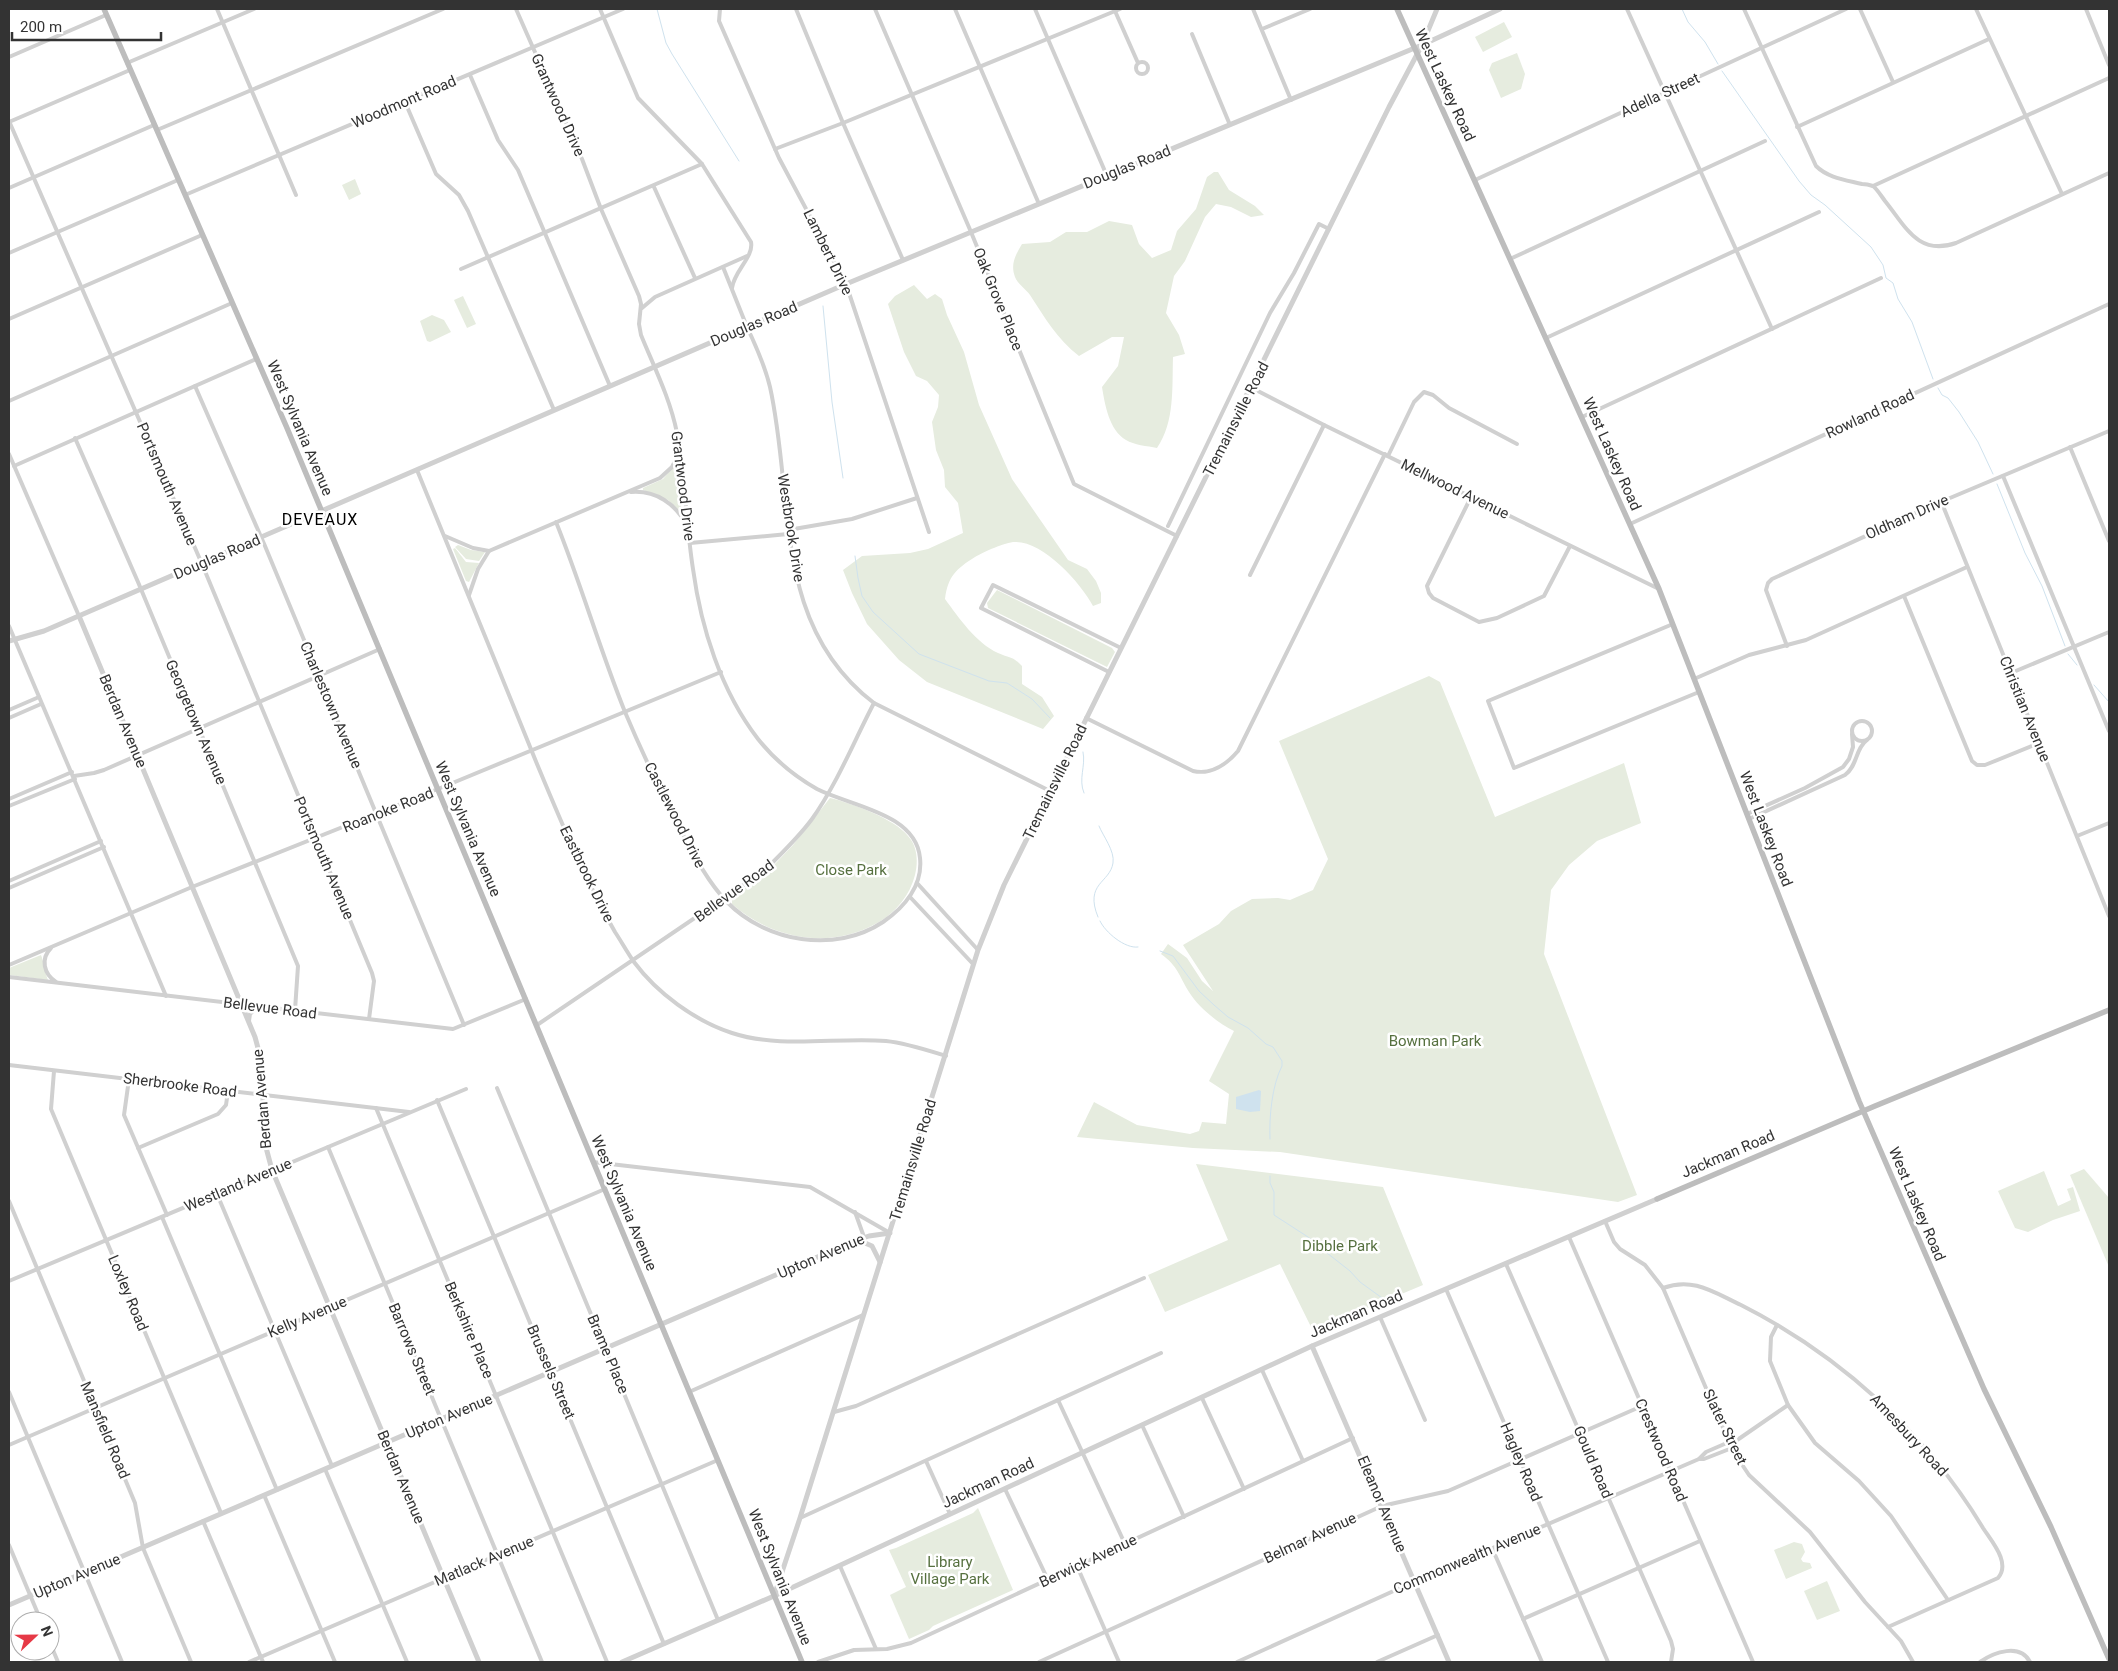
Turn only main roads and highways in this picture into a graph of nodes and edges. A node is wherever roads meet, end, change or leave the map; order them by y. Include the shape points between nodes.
1 (1397, 9) edge
2 (105, 12) edge
3 (2109, 1010) edge
4 (1863, 1111) junction
5 (1657, 1198) road end
6 (2109, 1659) edge
7 (802, 1662) edge

1 - 4 main road, West Laskey Road via 1659,588
2 - 7 main road, West Sylvania Avenue via 380,648
3 - 4 main road, Jackman Road
4 - 5 main road, Jackman Road
4 - 6 main road, West Laskey Road via 1984,1389 2051,1527

